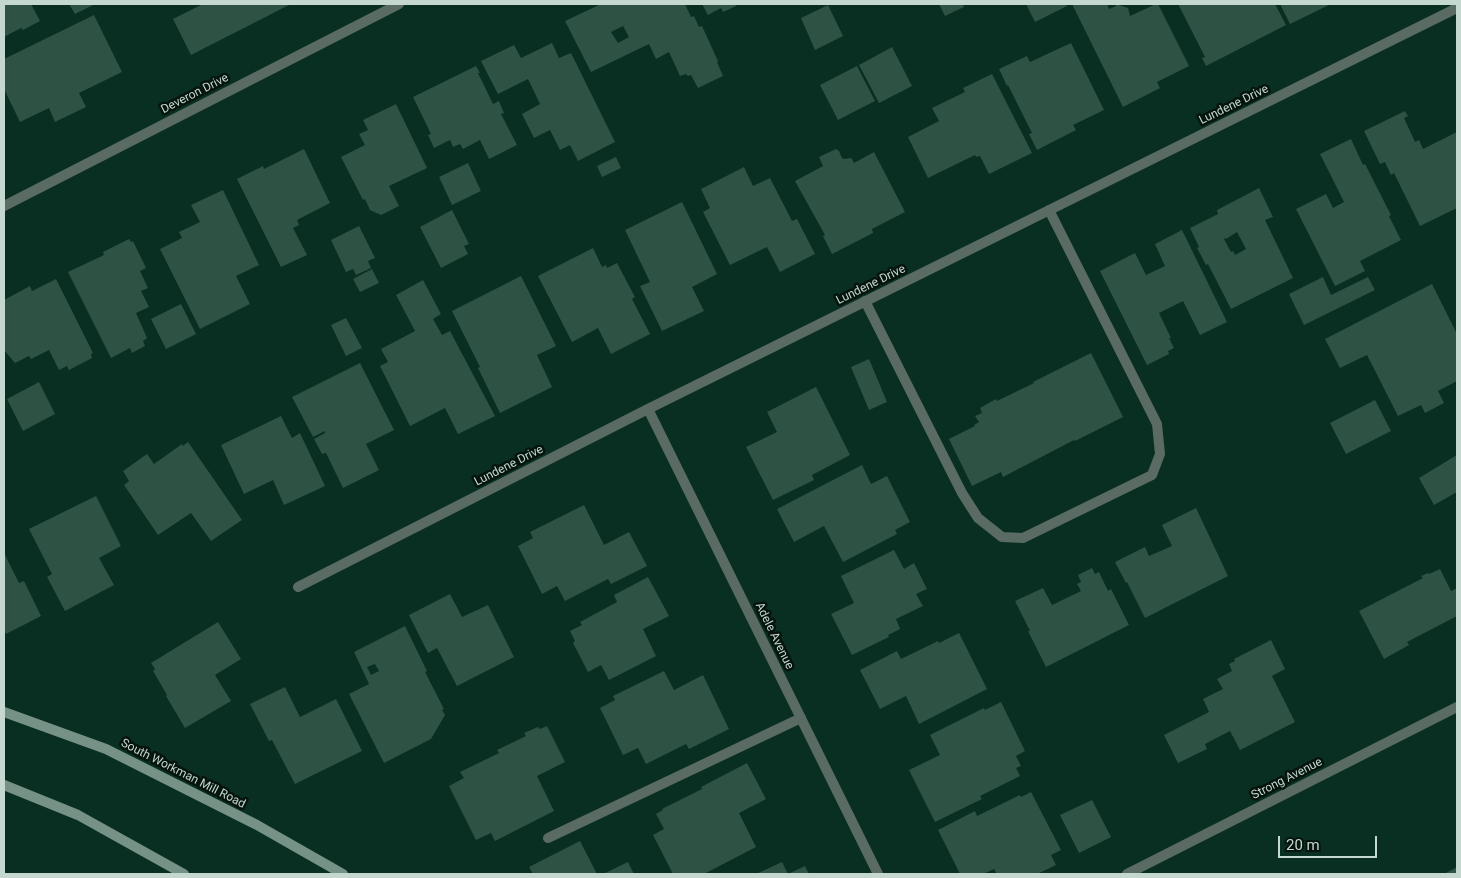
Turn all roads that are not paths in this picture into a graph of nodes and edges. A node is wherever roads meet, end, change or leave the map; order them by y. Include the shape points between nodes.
1 (398, 4) edge
2 (1457, 8) edge
3 (4, 206) edge
4 (1049, 210) junction
5 (866, 301) junction
6 (648, 409) junction
7 (298, 587) dead end
8 (1457, 707) edge
9 (4, 712) edge
10 (801, 718) junction
11 (4, 785) edge
12 (548, 838) dead end
13 (184, 874) edge
14 (343, 874) edge
15 (878, 874) edge
16 (1127, 874) edge

1 - 3 street, Deveron Drive
2 - 4 street, Lundene Drive
4 - 5 street, Lundene Drive
4 - 5 street via 1157,424 1160,454 1152,475 1022,538 1002,537 978,518 962,493
5 - 6 street, Lundene Drive
6 - 7 street, Lundene Drive
6 - 10 street, Adele Avenue
8 - 16 street, Strong Avenue
9 - 14 main road, South Workman Mill Road via 106,749 258,825
10 - 12 street
10 - 15 street, Adele Avenue
11 - 13 main road via 78,815

